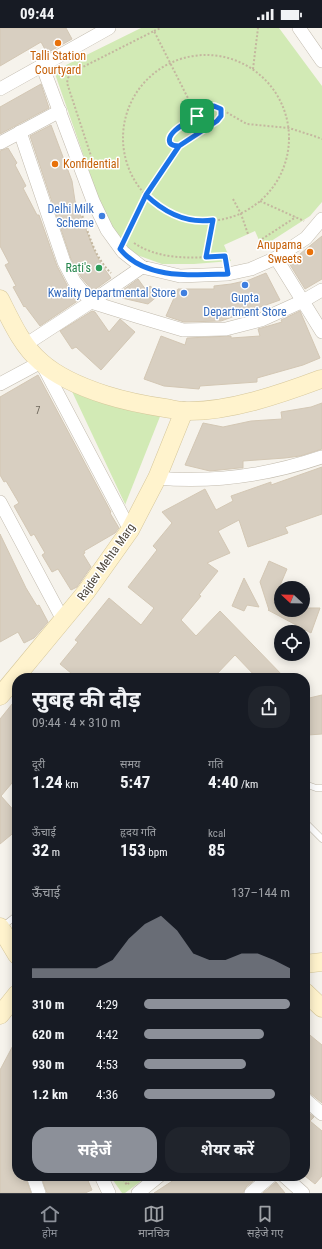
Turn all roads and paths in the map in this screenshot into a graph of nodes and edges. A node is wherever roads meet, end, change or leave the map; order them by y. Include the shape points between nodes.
1 (109, 28) edge
2 (161, 28) edge
3 (258, 28) edge
4 (299, 28) edge
5 (154, 31) junction
6 (318, 47) edge
7 (322, 61) edge
8 (170, 64) junction
9 (42, 65) junction
10 (253, 69) junction
11 (0, 89) edge
12 (221, 109) junction
13 (60, 111) junction
14 (197, 116) junction
15 (288, 128) junction
16 (20, 132) junction
17 (322, 139) edge
18 (0, 143) edge
19 (179, 146) junction
20 (94, 163) dead end
21 (146, 195) junction
22 (233, 199) dead end
23 (260, 201) junction
24 (81, 212) dead end
25 (241, 214) junction
26 (296, 217) junction
27 (322, 219) edge
28 (213, 220) junction
29 (304, 221) dead end
30 (122, 232) dead end
31 (248, 234) dead end
32 (262, 239) dead end
33 (123, 244) junction
34 (206, 257) junction
35 (276, 258) junction
36 (142, 267) junction
37 (228, 274) junction
38 (115, 276) dead end
39 (322, 290) edge
40 (0, 299) edge
41 (303, 301) junction
42 (91, 302) junction
43 (322, 332) edge
44 (25, 345) junction
45 (41, 362) junction
46 (322, 376) edge
47 (0, 384) edge
48 (184, 412) junction
49 (322, 457) edge
50 (157, 478) junction
51 (0, 502) edge
52 (130, 530) junction
53 (63, 620) junction
54 (19, 673) edge
55 (12, 682) edge
56 (0, 696) edge
57 (310, 786) edge
58 (322, 788) edge
59 (310, 827) edge
60 (322, 839) edge
61 (12, 919) edge
62 (0, 928) edge
63 (12, 947) edge
64 (322, 962) edge
65 (310, 963) edge
66 (310, 997) edge
67 (12, 1000) edge
68 (322, 1008) edge
69 (0, 1015) edge
70 (310, 1103) edge
71 (322, 1114) edge
72 (35, 1181) edge
73 (103, 1181) edge
74 (124, 1181) edge
75 (132, 1181) edge
76 (153, 1181) edge
77 (265, 1181) edge
78 (290, 1181) edge
79 (39, 1193) edge
80 (109, 1193) edge
81 (138, 1193) edge
82 (251, 1193) edge
83 (303, 1193) edge

1 - 9 street
2 - 5 path
3 - 10 path
4 - 6 street
5 - 8 path
5 - 20 path via 71,73 68,78 67,83
6 - 7 street
8 - 10 path via 185,58 208,55 232,59
8 - 14 path
8 - 21 path via 145,82 132,102 125,124 124,148 130,171
9 - 11 street
9 - 13 street
10 - 15 path via 270,85 282,106
12 - 14 path via 214,106
12 - 15 path via 247,124
12 - 19 path via 221,116 217,121
13 - 16 street
13 - 33 street via 106,230
14 - 19 path via 172,132 170,143
15 - 17 path
15 - 23 path via 288,152 281,175
16 - 18 street
16 - 42 street via 64,262 74,282
19 - 21 path
21 - 28 path via 160,207 181,218
21 - 33 path
22 - 25 path
23 - 25 path
23 - 26 path
24 - 38 path via 94,249 103,265
25 - 28 path
25 - 31 path
26 - 29 path
26 - 32 path
27 - 35 street via 306,238
28 - 34 path
30 - 33 path
33 - 34 path via 166,256
33 - 36 street
34 - 37 path via 225,256
35 - 37 street via 251,269
35 - 41 street
36 - 37 street via 180,276
36 - 42 street
39 - 41 street
40 - 44 street
41 - 42 street via 261,320 226,329 183,330
41 - 43 street
42 - 44 street
44 - 45 street
45 - 47 street
45 - 48 street via 52,371 94,391 145,405
45 - 52 street
46 - 48 street via 280,394 224,408
48 - 50 street, Rajdev Mehta Marg
49 - 50 street via 266,472 216,479
50 - 52 street, Rajdev Mehta Marg
51 - 53 street
52 - 53 street, Rajdev Mehta Marg
53 - 54 street, Rajdev Mehta Marg
55 - 56 street, Rajdev Mehta Marg
57 - 58 lane
59 - 60 lane
61 - 62 lane
62 - 63 street
64 - 65 street
66 - 68 street
67 - 69 street
70 - 71 street
72 - 79 street
73 - 80 street
74 - 75 path via 127,1185
76 - 81 street
77 - 82 street
78 - 83 street

